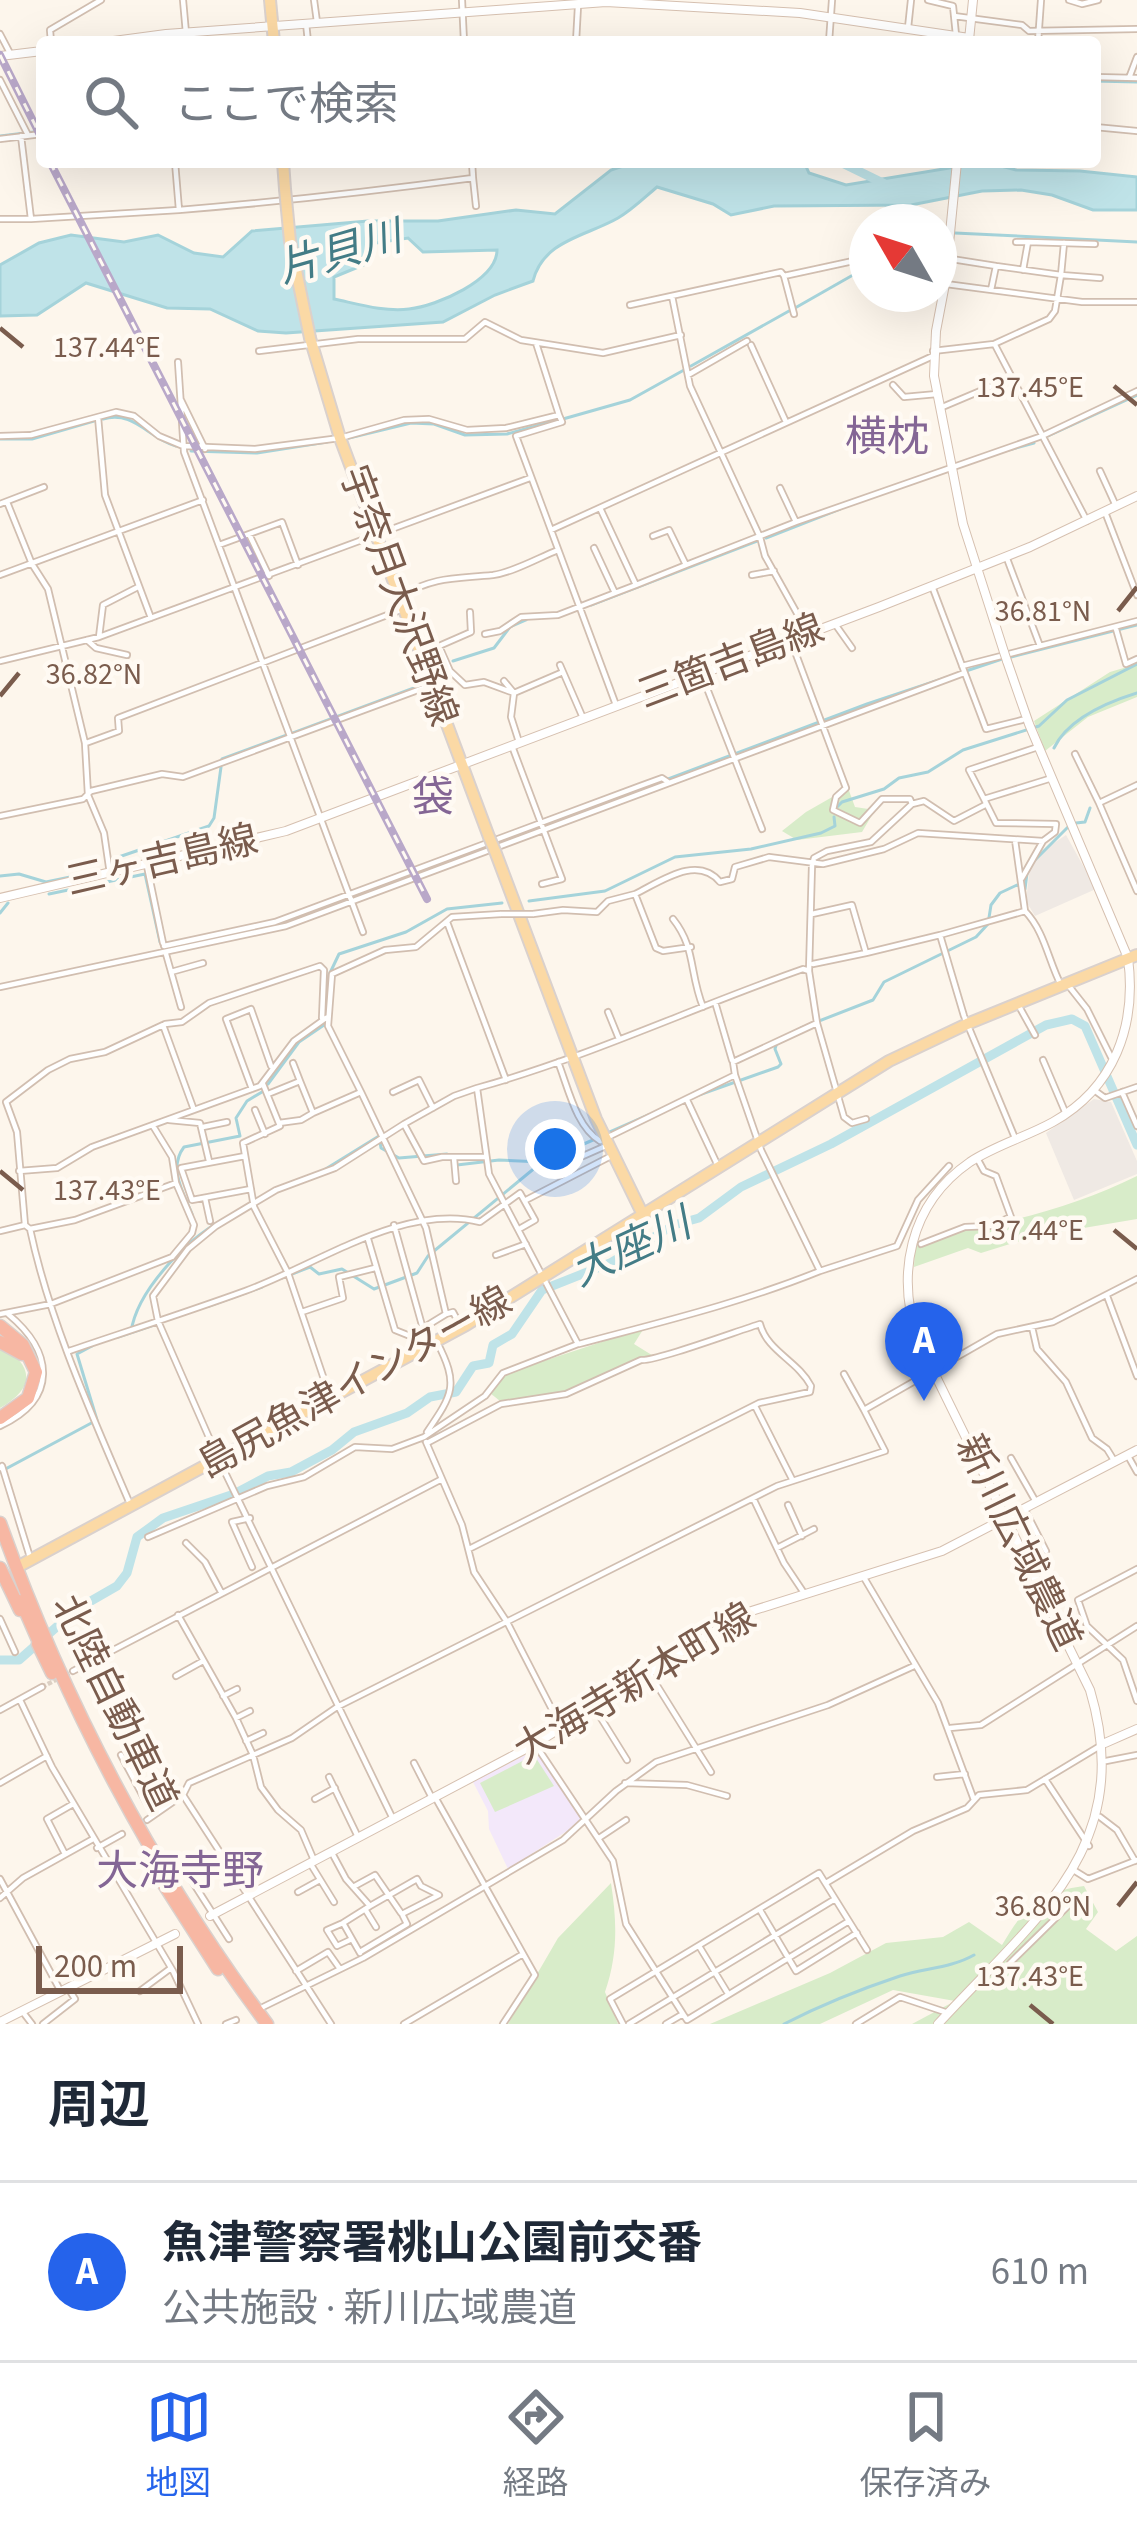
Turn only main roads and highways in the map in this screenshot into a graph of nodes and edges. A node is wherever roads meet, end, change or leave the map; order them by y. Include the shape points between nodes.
1 (270, 0) edge
2 (973, 0) edge
3 (578, 2) edge
4 (676, 3) edge
5 (463, 5) edge
6 (273, 26) junction
7 (174, 36) edge
8 (274, 36) edge
9 (956, 36) edge
10 (969, 36) edge
11 (36, 51) edge
12 (5, 56) edge
13 (283, 168) edge
14 (956, 168) edge
15 (953, 204) edge
16 (940, 312) edge
17 (1137, 496) edge
18 (976, 567) junction
19 (461, 765) junction
20 (321, 818) joint
21 (0, 898) edge
22 (1132, 957) edge
23 (643, 1215) junction
24 (2, 1318) edge
25 (0, 1342) edge
26 (0, 1418) edge
27 (1132, 1453) edge
28 (1006, 1517) junction
29 (0, 1520) edge
30 (3, 1544) edge
31 (23, 1560) road end
32 (0, 1568) edge
33 (35, 1630) junction
34 (44, 1648) junction
35 (1137, 1729) edge
36 (1105, 1743) junction
37 (211, 1915) road end
38 (176, 1934) dead end
39 (0, 2022) edge
40 (256, 2024) edge
41 (266, 2024) edge
42 (938, 2024) edge

1 - 6 main road
2 - 10 main road
3 - 4 main road
3 - 5 main road
4 - 9 main road
5 - 6 main road
6 - 7 main road
6 - 8 main road
11 - 12 main road
13 - 19 main road, 宇奈月大沢野線, bridge via 310,341
14 - 15 main road, 新川広域農道
16 - 18 main road, 新川広域農道 via 937,394
17 - 18 main road, 三箇吉島線
18 - 19 main road, 三箇吉島線
18 - 22 main road, 新川広域農道 via 1028,726
19 - 20 main road, 三箇吉島線
19 - 23 main road, 宇奈月大沢野線, bridge via 572,1057
20 - 21 main road, 三ヶ吉島線
22 - 23 main road, 島尻魚津インター線 via 890,1061
22 - 28 main road, 新川広域農道 via 1129,1022 1102,1080 1066,1114 956,1173 910,1246 910,1316
23 - 31 main road, 島尻魚津インター線 via 437,1342
24 - 26 highway via 35,1372 28,1398
25 - 26 highway via 24,1355 29,1378
27 - 28 main road, 大海寺新本町線
28 - 36 main road, 新川広域農道 via 1077,1663
28 - 37 main road, 大海寺新本町線 via 942,1551 742,1614 535,1744
29 - 30 highway, 北陸自動車道
30 - 33 highway, 北陸自動車道
32 - 33 highway
33 - 34 highway
34 - 40 highway, 北陸自動車道 via 154,1868
34 - 41 highway, 北陸自動車道 via 138,1823
35 - 36 main road
36 - 42 main road, 新川広域農道 via 1100,1816 1075,1871
38 - 39 main road

